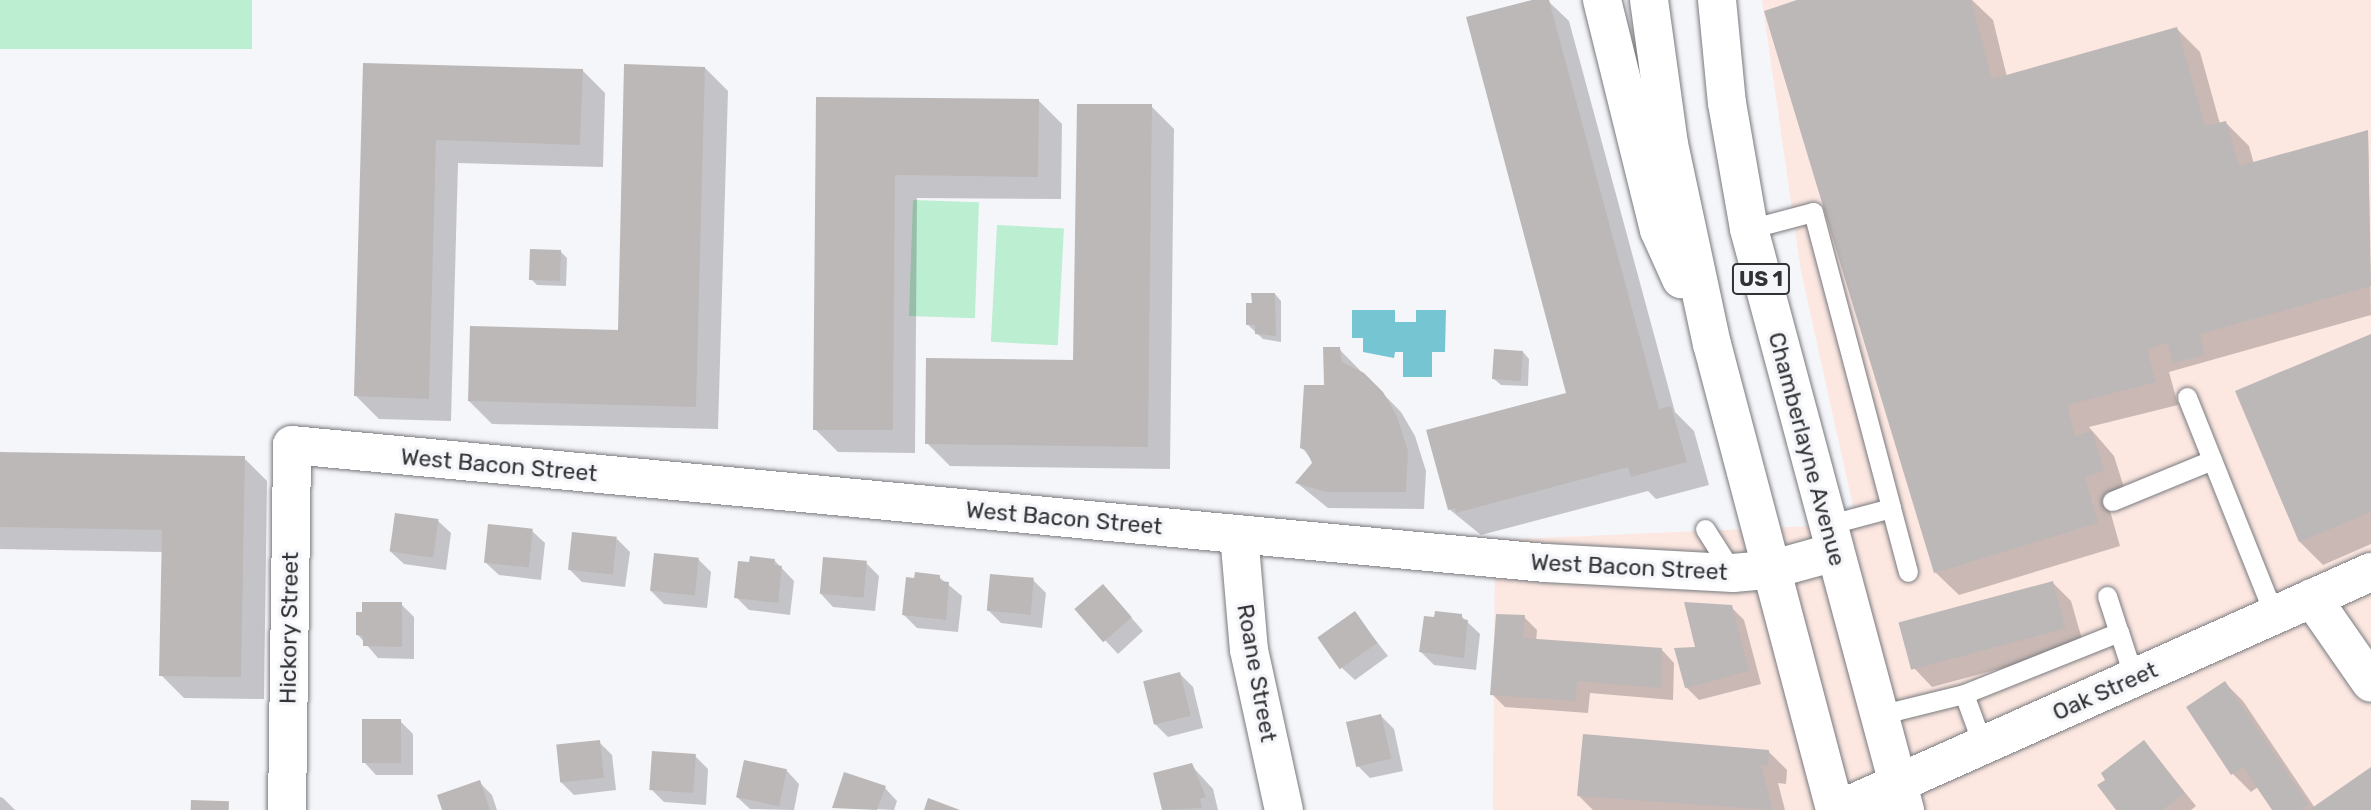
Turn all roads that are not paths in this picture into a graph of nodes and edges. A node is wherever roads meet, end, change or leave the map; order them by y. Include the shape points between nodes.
1 (1602, 0) edge
2 (1649, 0) edge
3 (1717, 0) edge
4 (1749, 229) junction
5 (1712, 344) junction
6 (2187, 397) dead end
7 (292, 445) joint
8 (2212, 460) junction
9 (2112, 501) dead end
10 (1891, 508) junction
11 (1705, 529) dead end
12 (1239, 534) junction
13 (1831, 539) junction
14 (1751, 571) junction
15 (1908, 572) dead end
16 (2371, 572) edge
17 (2107, 596) dead end
18 (2312, 598) junction
19 (2274, 615) junction
20 (2119, 632) junction
21 (2134, 678) junction
22 (2371, 683) edge
23 (1964, 694) junction
24 (1879, 715) junction
25 (1983, 746) junction
26 (1901, 797) edge
27 (288, 810) edge
28 (1284, 810) edge
29 (1837, 810) edge

1 - 5 street via 1659,230
2 - 5 street, US 1 via 1669,144
3 - 4 street, Chamberlayne Avenue / US 1 via 1727,103
4 - 10 lane via 1813,212
4 - 13 street, Chamberlayne Avenue / US 1
5 - 14 street, US 1
6 - 8 lane
7 - 12 street, West Bacon Street
7 - 27 street, Hickory Street
8 - 9 lane
8 - 19 lane
10 - 13 lane
10 - 15 lane
11 - 14 lane
12 - 14 street, West Bacon Street via 1546,563
12 - 28 street, Roane Street via 1249,650
13 - 14 street, West Bacon Street
13 - 24 street, Chamberlayne Avenue / US 1
14 - 29 street, US 1
16 - 18 street, Oak Street
17 - 20 lane
18 - 19 street, Oak Street
18 - 22 street
19 - 21 street, Oak Street
20 - 21 lane
20 - 23 lane
21 - 25 street, Oak Street
23 - 24 lane
23 - 25 lane
24 - 26 street, Chamberlayne Avenue / US 1
25 - 26 street, Oak Street
26 - 29 street, Oak Street

